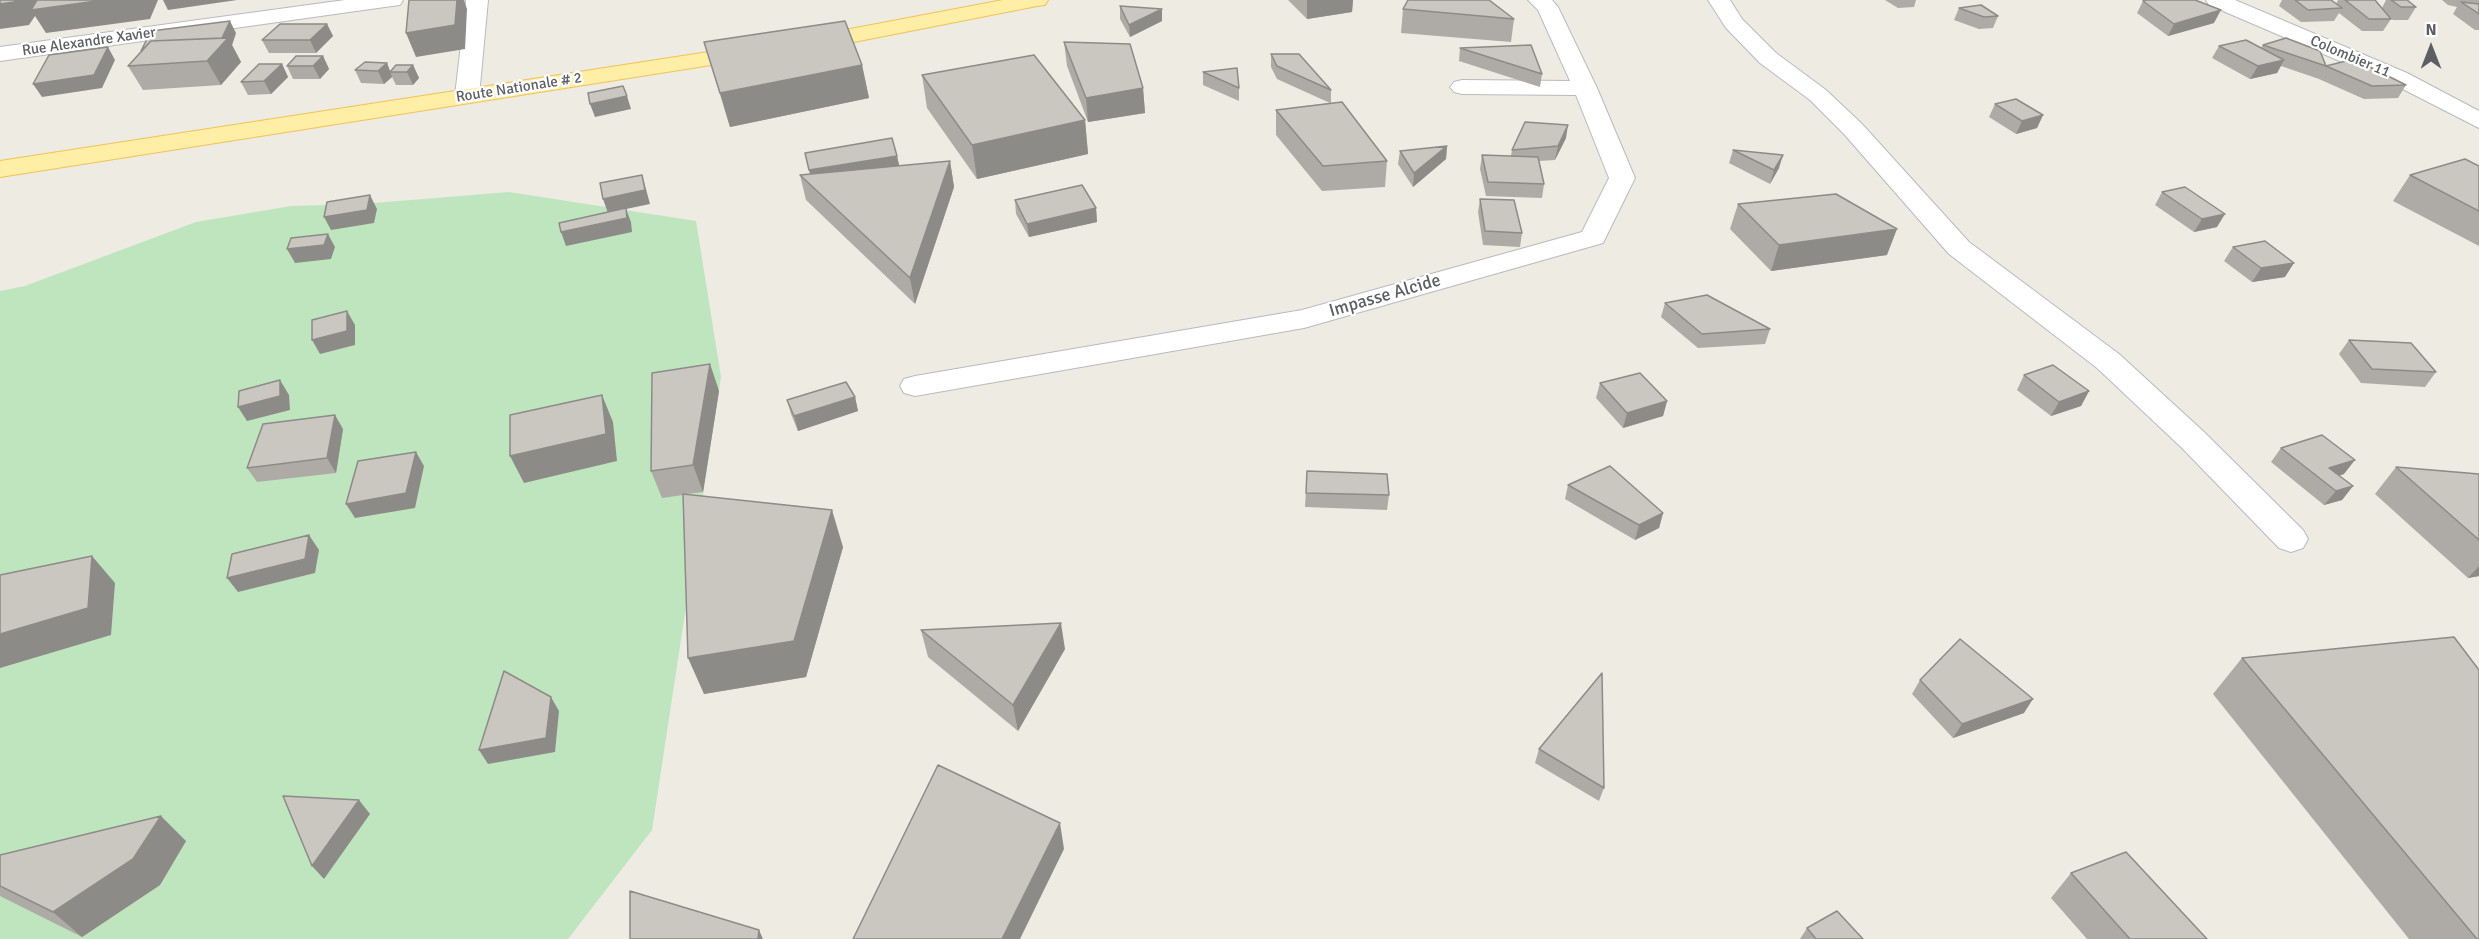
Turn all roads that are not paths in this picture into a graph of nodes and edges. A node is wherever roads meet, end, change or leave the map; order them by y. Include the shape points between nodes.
1 (392, 0) edge
2 (477, 0) edge
3 (1037, 0) edge
4 (1539, 0) edge
5 (1719, 0) edge
6 (2217, 0) edge
7 (0, 54) edge
8 (1462, 87) dead end
9 (1585, 88) junction
10 (466, 96) junction
11 (2479, 121) edge
12 (0, 169) edge
13 (915, 386) dead end
14 (2291, 539) dead end

1 - 7 street, Rue Alexandre Xavier
2 - 10 street
3 - 10 main road, Route Nationale # 2 via 851,37
4 - 9 street, Impasse Alcide via 1547,7
5 - 14 street via 1734,23 1768,58 1818,95 1853,129 1959,248 2108,361
6 - 11 street, Colombier 11 via 2399,78
8 - 9 street
9 - 13 street, Impasse Alcide via 1622,178 1593,237 1304,319
10 - 12 main road, Route Nationale # 2

